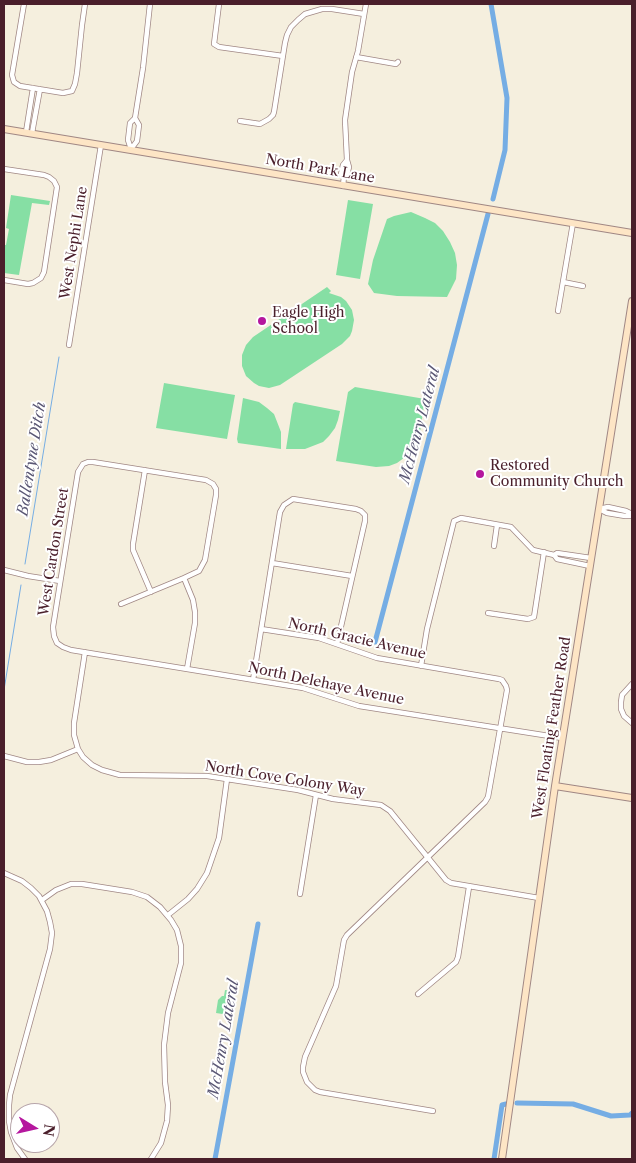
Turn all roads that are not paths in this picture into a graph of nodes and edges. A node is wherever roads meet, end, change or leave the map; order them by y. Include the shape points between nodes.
1 (24, 4) edge
2 (85, 4) edge
3 (150, 4) edge
4 (219, 4) edge
5 (366, 4) edge
6 (364, 14) junction
7 (283, 56) junction
8 (356, 57) junction
9 (398, 62) dead end
10 (33, 88) junction
11 (40, 89) junction
12 (135, 118) junction
13 (240, 121) dead end
14 (4, 129) edge
15 (29, 133) junction
16 (101, 144) junction
17 (131, 149) junction
18 (4, 169) edge
19 (342, 186) junction
20 (574, 223) junction
21 (632, 233) edge
22 (4, 280) edge
23 (563, 282) junction
24 (583, 286) dead end
25 (632, 300) edge
26 (558, 311) dead end
27 (69, 345) dead end
28 (145, 470) junction
29 (599, 509) junction
30 (632, 515) edge
31 (497, 525) junction
32 (494, 546) dead end
33 (544, 552) junction
34 (590, 562) junction
35 (272, 563) junction
36 (4, 570) edge
37 (352, 576) junction
38 (184, 578) junction
39 (60, 581) junction
40 (151, 592) junction
41 (121, 604) dead end
42 (488, 613) dead end
43 (261, 629) junction
44 (57, 643) joint
45 (337, 644) junction
46 (85, 652) junction
47 (421, 666) junction
48 (187, 669) junction
49 (253, 680) junction
50 (632, 684) edge
51 (632, 723) edge
52 (501, 728) junction
53 (562, 738) junction
54 (78, 749) junction
55 (4, 756) edge
56 (228, 780) junction
57 (554, 786) junction
58 (316, 795) junction
59 (632, 798) edge
60 (427, 858) junction
61 (4, 873) edge
62 (469, 886) junction
63 (300, 894) dead end
64 (538, 898) junction
65 (42, 900) junction
66 (168, 915) junction
67 (418, 994) dead end
68 (433, 1112) dead end
69 (25, 1159) edge
70 (151, 1159) edge
71 (502, 1159) edge

1 - 10 street via 12,75 20,86
2 - 11 street via 78,73 72,91
3 - 12 street
4 - 7 street via 214,44
5 - 6 street
6 - 7 street via 332,9 305,14 291,27
6 - 8 street
7 - 13 street via 274,112 260,124
8 - 9 street
8 - 19 street via 345,120 349,167
10 - 11 street
10 - 15 street
11 - 15 street
12 - 17 street via 130,123 128,140
12 - 17 street via 139,124 137,140
14 - 15 main road, North Park Lane
15 - 16 main road, North Park Lane
16 - 17 main road, North Park Lane
16 - 27 street, West Nephi Lane
17 - 19 main road, North Park Lane
18 - 22 street via 50,177 57,187 41,278 28,284
19 - 20 main road, North Park Lane
20 - 21 main road, North Park Lane
20 - 23 street
23 - 24 street
23 - 26 street
25 - 29 main road, West Floating Feather Road
28 - 38 street via 206,480 216,489 206,560 199,571
28 - 39 street, West Cardon Street via 93,462 83,464 78,472
28 - 40 street via 133,550
29 - 30 street via 626,510
29 - 34 main road, West Floating Feather Road
31 - 32 street
31 - 33 street via 511,527 533,550
31 - 47 street via 461,518 454,521
33 - 34 street via 556,559
33 - 42 street via 534,617 528,619
34 - 53 main road, West Floating Feather Road
35 - 37 street
35 - 37 street via 282,506 297,499 363,512 365,521
35 - 43 street
36 - 39 street
37 - 45 street
38 - 40 street
38 - 48 street via 195,612
39 - 44 street, West Cardon Street via 53,627
40 - 41 street
43 - 45 street, North Gracie Avenue
43 - 49 street
44 - 46 street, North Delehaye Avenue
45 - 47 street, North Gracie Avenue via 377,658
46 - 48 street, North Delehaye Avenue
46 - 54 street via 74,723
47 - 52 street, North Gracie Avenue via 499,679 505,683 507,690
48 - 49 street, North Delehaye Avenue
49 - 52 street, North Delehaye Avenue via 302,688 359,706
50 - 51 street via 620,702 624,716
52 - 53 street, North Delehaye Avenue
52 - 60 street via 486,802
53 - 57 main road, West Floating Feather Road
54 - 55 street via 39,762
54 - 56 street, North Cove Colony Way via 92,764 120,775 202,776
56 - 58 street, North Cove Colony Way
56 - 66 street via 219,838 207,873 197,890
57 - 59 main road
57 - 64 main road, West Floating Feather Road
58 - 60 street, North Cove Colony Way via 386,808
58 - 63 street
60 - 62 street, North Cove Colony Way via 446,880
60 - 68 street via 344,940 336,986 303,1067 307,1082 325,1094
61 - 65 street via 27,884
62 - 64 street, North Cove Colony Way
62 - 67 street via 456,962
64 - 71 main road, West Floating Feather Road
65 - 66 street via 61,887 82,884 137,893 156,903
65 - 69 street via 50,922 51,944 8,1104 11,1132
66 - 70 street via 178,935 181,958 165,1036 167,1121 161,1143

